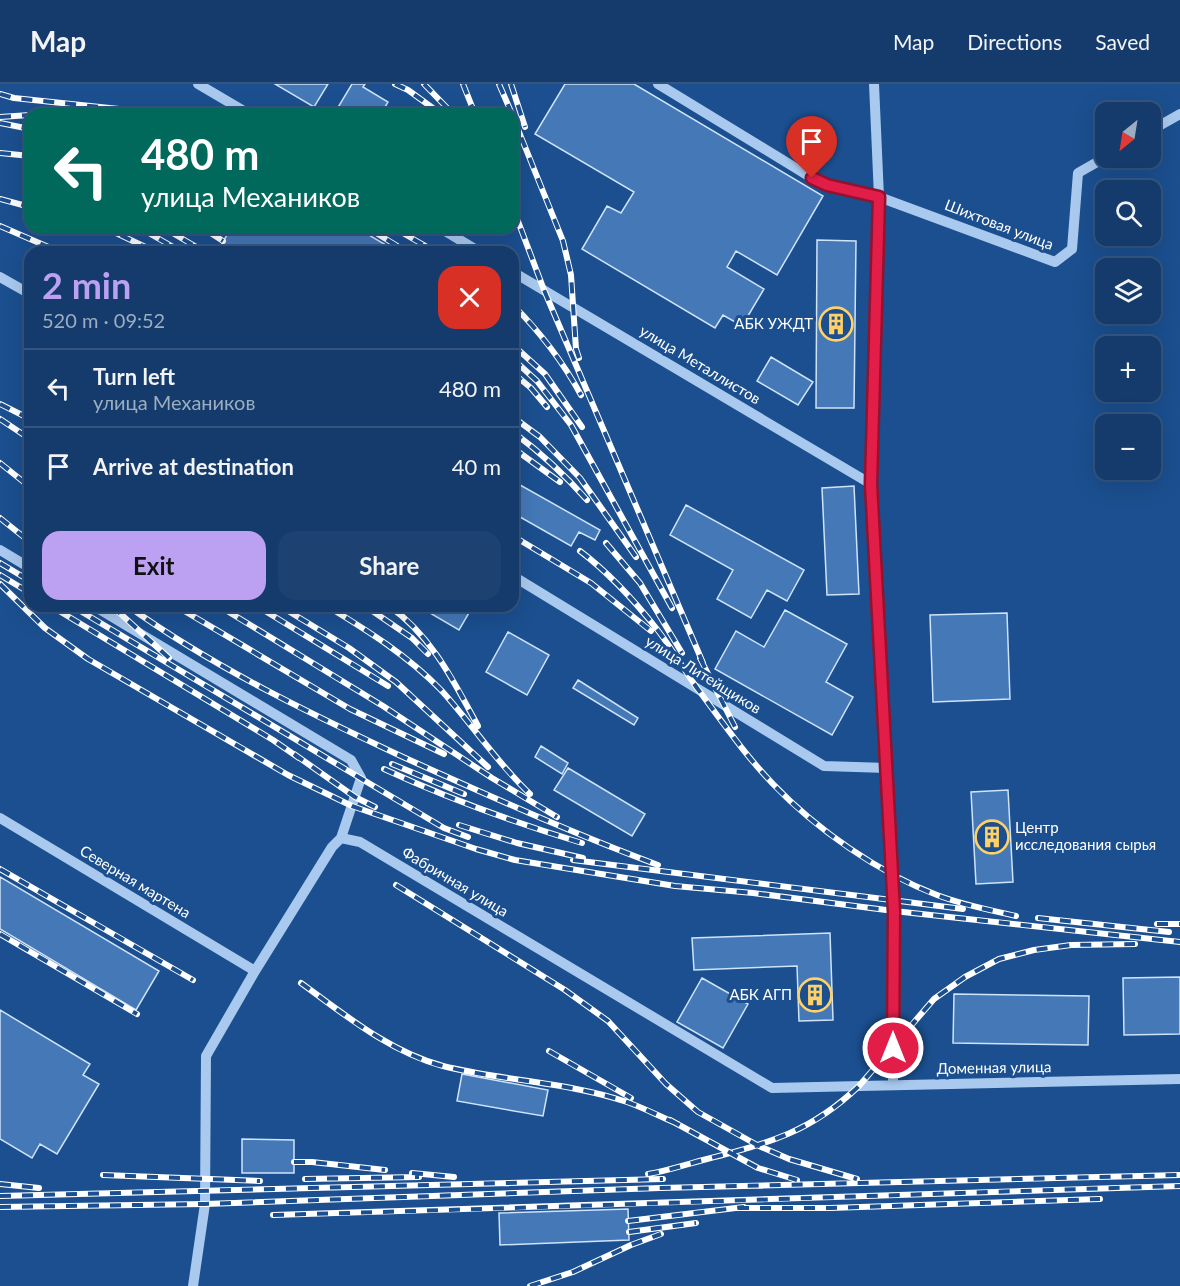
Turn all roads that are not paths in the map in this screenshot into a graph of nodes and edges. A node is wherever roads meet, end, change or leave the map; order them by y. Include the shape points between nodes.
1 (198, 84) edge
2 (658, 84) edge
3 (874, 84) edge
4 (239, 108) edge
5 (1180, 114) edge
6 (1161, 125) edge
7 (1095, 163) edge
8 (879, 197) junction
9 (450, 234) edge
10 (470, 246) edge
11 (519, 276) edge
12 (0, 277) edge
13 (24, 291) edge
14 (871, 484) junction
15 (0, 550) edge
16 (24, 564) edge
17 (519, 580) edge
18 (104, 612) edge
19 (887, 768) junction
20 (0, 818) edge
21 (341, 838) junction
22 (255, 971) junction
23 (1180, 1079) edge
24 (893, 1085) junction
25 (772, 1088) joint
26 (193, 1286) edge

1 - 4 street
2 - 8 street via 812,178
3 - 8 street
5 - 6 street
7 - 8 street, Шихтовая улица via 1078,173 1072,249 1055,262
8 - 14 street
9 - 10 street
11 - 14 street, улица Металлистов
12 - 13 street
14 - 19 street
15 - 16 street
17 - 19 street, улица Литейщиков via 824,766
18 - 21 street via 351,760 361,778
19 - 24 street via 894,911
20 - 22 street, Северная мартена
21 - 22 street
21 - 25 street, Фабричная улица via 360,842
22 - 26 street via 206,1056 205,1204
23 - 24 street, Доменная улица
24 - 25 street, Доменная улица

